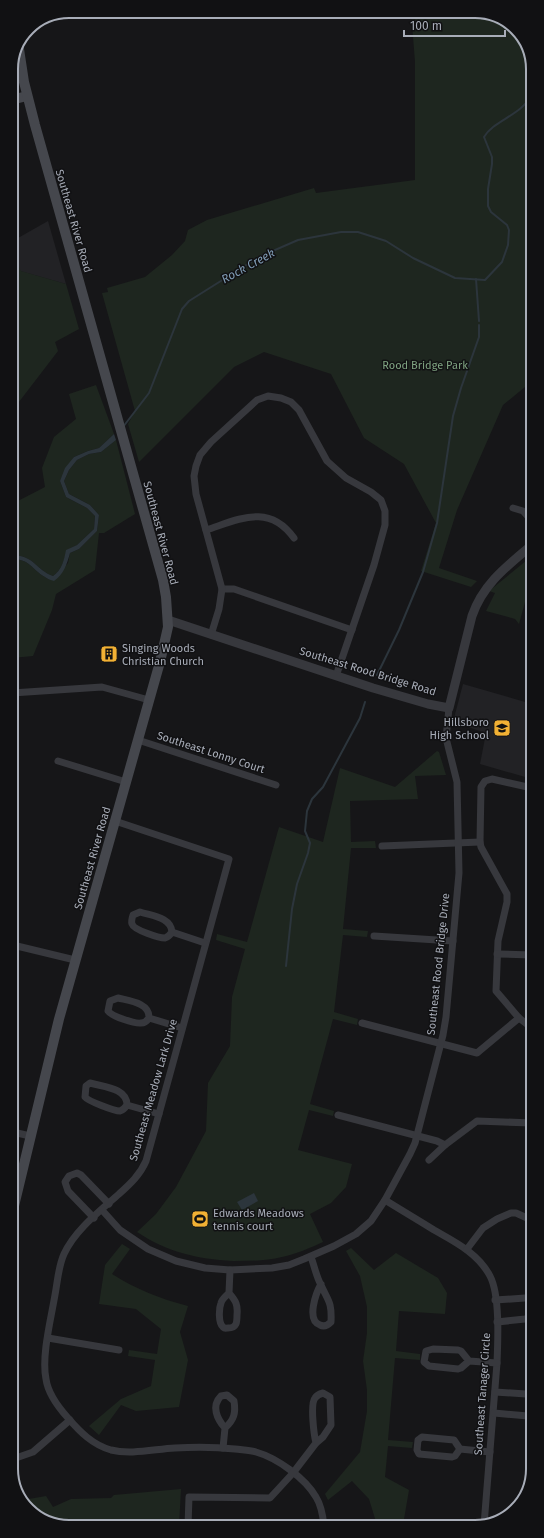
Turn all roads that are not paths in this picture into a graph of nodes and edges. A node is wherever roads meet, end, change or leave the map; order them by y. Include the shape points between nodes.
1 (20, 56) edge
2 (27, 96) junction
3 (18, 98) edge
4 (513, 508) dead end
5 (526, 514) edge
6 (206, 530) junction
7 (294, 538) dead end
8 (526, 550) edge
9 (222, 588) junction
10 (168, 620) junction
11 (352, 630) junction
12 (212, 635) junction
13 (336, 676) junction
14 (18, 693) edge
15 (149, 700) junction
16 (449, 708) junction
17 (138, 740) junction
18 (58, 761) dead end
19 (126, 782) junction
20 (276, 785) dead end
21 (526, 787) edge
22 (115, 821) junction
23 (459, 842) junction
24 (480, 842) junction
25 (382, 846) dead end
26 (172, 932) junction
27 (374, 936) dead end
28 (452, 941) junction
29 (205, 943) junction
30 (18, 946) edge
31 (497, 954) junction
32 (526, 955) edge
33 (75, 960) junction
34 (149, 1018) junction
35 (520, 1018) junction
36 (362, 1023) dead end
37 (526, 1023) edge
38 (182, 1028) junction
39 (440, 1043) junction
40 (127, 1105) junction
41 (159, 1114) junction
42 (338, 1115) dead end
43 (526, 1123) edge
44 (18, 1133) edge
45 (30, 1136) junction
46 (416, 1136) junction
47 (445, 1145) junction
48 (429, 1160) dead end
49 (18, 1188) edge
50 (385, 1200) junction
51 (108, 1204) junction
52 (102, 1210) junction
53 (94, 1218) junction
54 (526, 1218) edge
55 (467, 1249) junction
56 (311, 1257) junction
57 (230, 1270) junction
58 (321, 1284) junction
59 (229, 1293) dead end
60 (526, 1298) edge
61 (495, 1300) junction
62 (526, 1319) edge
63 (497, 1322) junction
64 (48, 1338) junction
65 (119, 1350) dead end
66 (469, 1360) junction
67 (498, 1363) junction
68 (496, 1392) junction
69 (526, 1394) edge
70 (494, 1413) junction
71 (526, 1416) edge
72 (70, 1420) junction
73 (224, 1428) dead end
74 (316, 1443) junction
75 (223, 1448) junction
76 (460, 1449) junction
77 (490, 1452) junction
78 (18, 1457) edge
79 (293, 1473) junction
80 (484, 1519) edge
81 (188, 1520) edge
82 (323, 1520) edge

1 - 2 main road, Southeast River Road
2 - 3 main road
2 - 10 main road, Southeast River Road via 163,580
4 - 5 street
6 - 7 street via 250,516 258,516 276,521
6 - 9 street
6 - 11 street via 194,486 200,455 257,400 268,396 291,402 299,410 327,461 346,478 381,500 384,511 385,525
8 - 16 street via 495,577 476,605
9 - 11 street via 234,589
9 - 12 street
10 - 12 street, Southeast Rood Bridge Road
10 - 15 main road, Southeast River Road
11 - 13 street
12 - 13 street, Southeast Rood Bridge Road
13 - 16 street, Southeast Rood Bridge Road
14 - 15 street via 102,687
15 - 17 main road, Southeast River Road
16 - 23 street, Southeast Rood Bridge Drive via 446,738 457,782
17 - 19 main road, Southeast River Road
17 - 20 street, Southeast Lonny Court
18 - 19 street
19 - 22 main road, Southeast River Road
21 - 24 street via 492,779 485,781 481,787
22 - 29 street, Southeast Meadow Lark Drive via 229,859
22 - 33 main road, Southeast River Road
23 - 24 street
23 - 25 street
23 - 28 street, Southeast Rood Bridge Drive via 459,873
24 - 31 street via 507,894
26 - 26 street via 163,938 137,930 132,926 133,915 140,912 165,919 170,924
26 - 29 street
27 - 28 street
28 - 39 street, Southeast Rood Bridge Drive via 446,1017
29 - 38 street, Southeast Meadow Lark Drive
30 - 33 street
31 - 32 street
31 - 35 street via 496,991
33 - 45 main road, Southeast River Road
34 - 34 street via 148,1010 143,1006 118,998 110,1001 108,1011 112,1015 140,1024
34 - 38 street
35 - 37 street
35 - 39 street via 477,1053
36 - 39 street
38 - 41 street, Southeast Meadow Lark Drive
39 - 46 street, Southeast Rood Bridge Drive
40 - 40 street via 126,1097 121,1092 90,1083 86,1086 84,1097 89,1101 117,1110
40 - 41 street
41 - 51 street, Southeast Meadow Lark Drive via 146,1161 133,1180
42 - 46 street
43 - 47 street via 477,1121
44 - 45 street
45 - 49 main road, Southeast River Road
46 - 47 street
46 - 50 street, Southeast Rood Bridge Drive via 410,1154
47 - 48 street
50 - 55 street, Southeast Tanager Circle
50 - 56 street, Southeast Rood Bridge Drive via 364,1229
51 - 52 street, Southeast Meadow Lark Drive
51 - 53 street via 81,1175 77,1173 69,1176 65,1182 68,1191
52 - 53 street, Southeast Meadow Lark Drive
52 - 57 street, Southeast Rood Bridge Drive via 133,1240 162,1256 190,1265
53 - 64 street, Southeast Meadow Lark Drive via 75,1236 64,1254
54 - 55 street via 511,1213 496,1219 483,1228
55 - 61 street, Southeast Tanager Circle via 490,1276
56 - 57 street, Southeast Rood Bridge Drive via 272,1268
56 - 58 street
57 - 59 street
58 - 58 street via 331,1306 331,1322 322,1326 314,1321 313,1315 314,1300
60 - 61 street
61 - 63 street, Southeast Tanager Circle
62 - 63 street
63 - 67 street, Southeast Tanager Circle
64 - 65 street
64 - 72 street, Southeast Meadow Lark Drive via 45,1358 46,1380 51,1393
66 - 66 street via 458,1350 433,1349 426,1351 424,1362 429,1366 458,1369
66 - 67 street
67 - 68 street, Southeast Tanager Circle
68 - 69 street
68 - 70 street, Southeast Tanager Circle
70 - 71 street
70 - 77 street, Southeast Tanager Circle
72 - 75 street, Southeast Meadow Lark Drive via 97,1445 119,1452 188,1447
72 - 78 street via 33,1452
73 - 75 street
74 - 74 street via 331,1425 330,1398 323,1393 318,1394 313,1401 313,1434
74 - 79 street
75 - 79 street, Southeast Meadow Lark Drive via 255,1451 268,1456
76 - 76 street via 454,1440 422,1437 418,1440 417,1450 420,1454 452,1457
76 - 77 street
77 - 80 street, Southeast Tanager Circle
79 - 81 street via 270,1498 189,1497
79 - 82 street, Southeast Meadow Lark Drive via 317,1498

